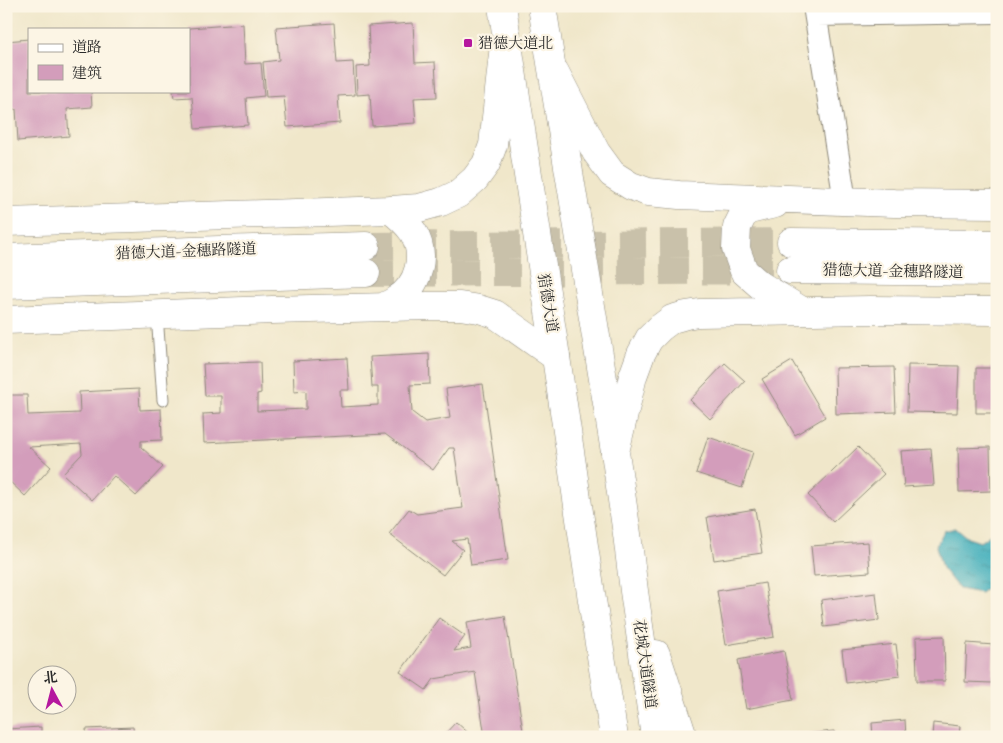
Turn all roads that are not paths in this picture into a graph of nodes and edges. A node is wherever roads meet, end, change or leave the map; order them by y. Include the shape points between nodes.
1 (498, 6) edge
2 (502, 6) edge
3 (542, 6) edge
4 (815, 11) edge
5 (997, 12) edge
6 (506, 33) junction
7 (550, 63) junction
8 (796, 199) junction
9 (845, 201) junction
10 (997, 204) edge
11 (391, 210) junction
12 (6, 222) edge
13 (791, 242) tunnel mouth
14 (997, 244) edge
15 (366, 246) tunnel mouth
16 (6, 258) edge
17 (790, 270) tunnel mouth
18 (997, 272) edge
19 (366, 273) tunnel mouth
20 (6, 285) edge
21 (383, 307) junction
22 (802, 311) junction
23 (997, 311) edge
24 (157, 314) junction
25 (6, 320) edge
26 (556, 356) junction
27 (163, 400) dead end
28 (614, 452) junction
29 (634, 591) junction
30 (592, 600) junction
31 (597, 737) edge
32 (614, 737) edge
33 (656, 737) edge
34 (683, 737) edge

1 - 6 main road
2 - 6 main road, 猎德大道
3 - 7 main road
4 - 5 street
4 - 9 street
6 - 11 main road via 493,144 486,164 458,194 442,202
6 - 26 main road, 猎德大道
7 - 8 main road via 596,152 612,174 631,186 648,192 679,195
7 - 28 main road
8 - 9 main road
8 - 22 main road via 745,211 737,227 736,249 744,271
9 - 10 main road
11 - 12 main road
11 - 21 main road via 413,233 420,250 420,263 416,279 408,290
13 - 14 main road, 猎德大道-金穗路隧道
15 - 16 main road, 猎德大道-金穗路隧道
17 - 18 main road, 猎德大道-金穗路隧道
19 - 20 main road, 猎德大道-金穗路隧道
21 - 24 main road
21 - 26 main road via 460,306 479,309 495,314
22 - 23 main road
22 - 28 main road via 699,313 672,319 660,328 641,354
24 - 25 main road
24 - 27 lane
26 - 30 main road, 猎德大道
28 - 29 main road
29 - 33 main road, 花城大道隧道
29 - 34 main road
30 - 31 main road
30 - 32 main road

